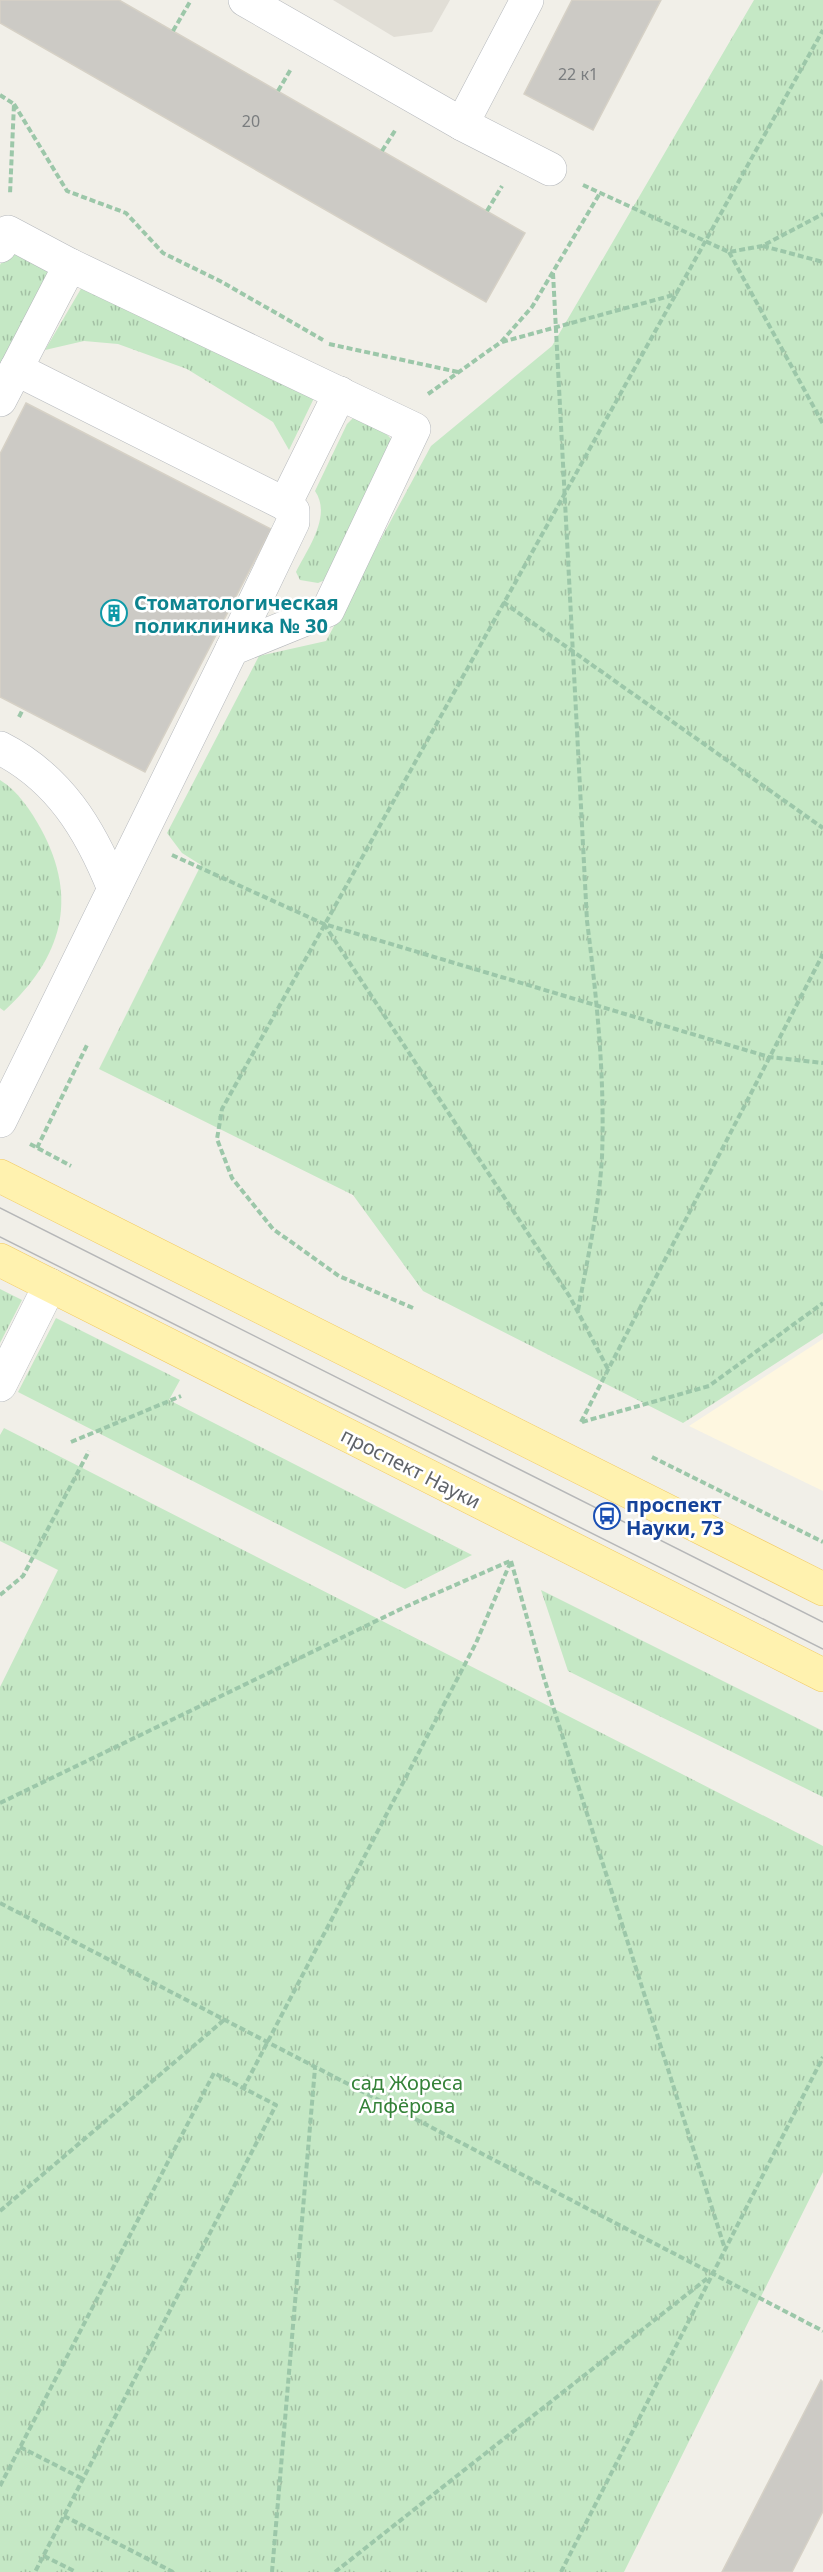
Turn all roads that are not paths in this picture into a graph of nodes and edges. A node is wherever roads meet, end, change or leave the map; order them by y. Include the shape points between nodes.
1 (245, 0) edge
2 (528, 0) edge
3 (462, 124) junction
4 (550, 169) dead end
5 (4, 239) edge
6 (70, 265) junction
7 (16, 369) junction
8 (340, 393) junction
9 (0, 400) edge
10 (285, 504) junction
11 (232, 649) junction
12 (0, 748) edge
13 (114, 889) junction
14 (0, 1121) edge
15 (0, 1176) edge
16 (0, 1260) edge
17 (50, 1285) junction
18 (0, 1385) edge
19 (823, 1589) edge
20 (823, 1675) edge

1 - 3 lane
2 - 3 lane
3 - 4 lane
5 - 6 lane
6 - 7 lane
6 - 8 lane
7 - 9 lane
7 - 10 lane
8 - 10 lane
8 - 11 lane via 414,429 328,610
10 - 11 lane via 294,511 293,522
11 - 13 lane
12 - 13 lane via 26,761 69,802 103,861
13 - 14 lane
15 - 19 main road
16 - 17 main road, проспект Науки
17 - 18 lane
17 - 20 main road, проспект Науки

